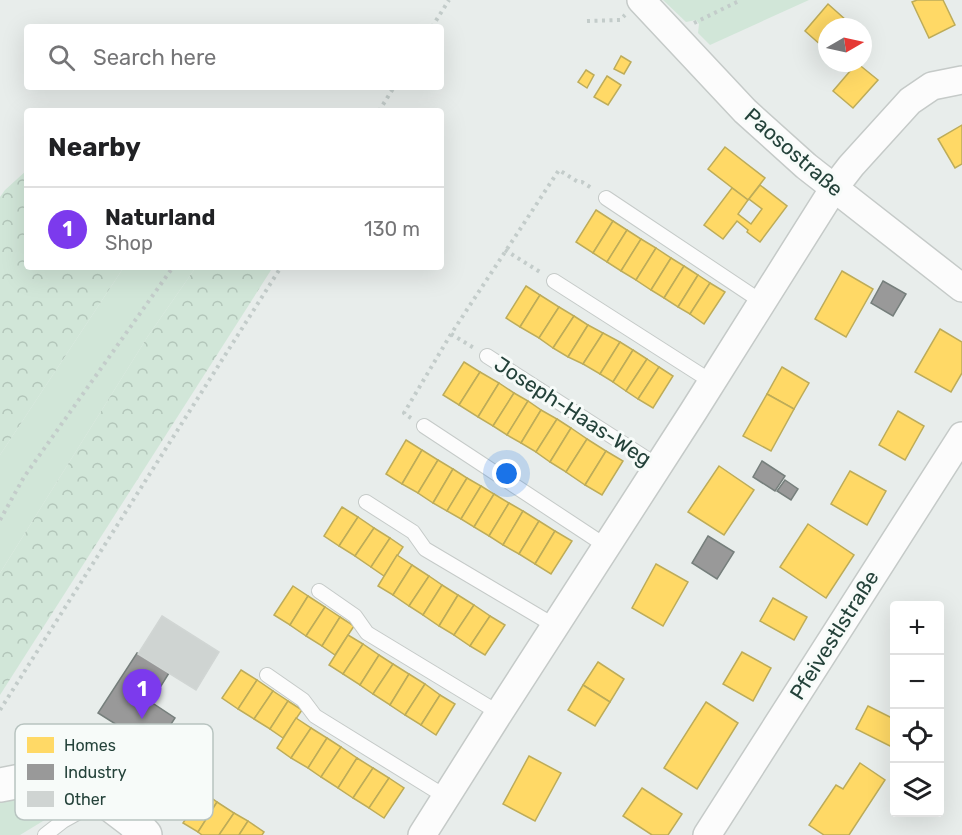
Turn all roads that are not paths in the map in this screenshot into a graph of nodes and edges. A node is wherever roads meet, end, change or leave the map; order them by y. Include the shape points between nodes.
1 (641, 0) edge
2 (962, 80) edge
3 (834, 188) junction
4 (606, 198) road end
5 (554, 281) road end
6 (962, 288) edge
7 (762, 302) junction
8 (487, 356) road end
9 (712, 382) junction
10 (424, 426) dead end
11 (962, 436) edge
12 (658, 466) junction
13 (366, 502) dead end
14 (606, 546) junction
15 (319, 591) dead end
16 (555, 626) junction
17 (267, 675) dead end
18 (498, 713) junction
19 (15, 782) edge
20 (0, 785) edge
21 (446, 797) junction
22 (65, 820) edge
23 (131, 820) edge
24 (718, 831) edge
25 (45, 835) edge
26 (145, 835) edge
27 (422, 835) edge

1 - 3 street, Paosostraße via 744,111
2 - 3 street, Joseph-Haas-Weg via 932,86 910,102
3 - 6 street, Paosostraße
3 - 7 street, Joseph-Haas-Weg
4 - 7 lane
5 - 9 lane
7 - 9 street, Joseph-Haas-Weg
8 - 12 lane, Joseph-Haas-Weg
9 - 12 street, Joseph-Haas-Weg
10 - 14 lane
11 - 24 street, Pfeivestlstraße
12 - 14 street, Joseph-Haas-Weg
13 - 16 lane via 413,532 425,549
14 - 16 street, Joseph-Haas-Weg
15 - 18 lane via 355,616 367,633
16 - 18 street, Joseph-Haas-Weg
17 - 21 lane via 303,700 315,716
18 - 21 street, Joseph-Haas-Weg
19 - 20 street
21 - 27 street, Joseph-Haas-Weg
22 - 25 lane
23 - 26 street

